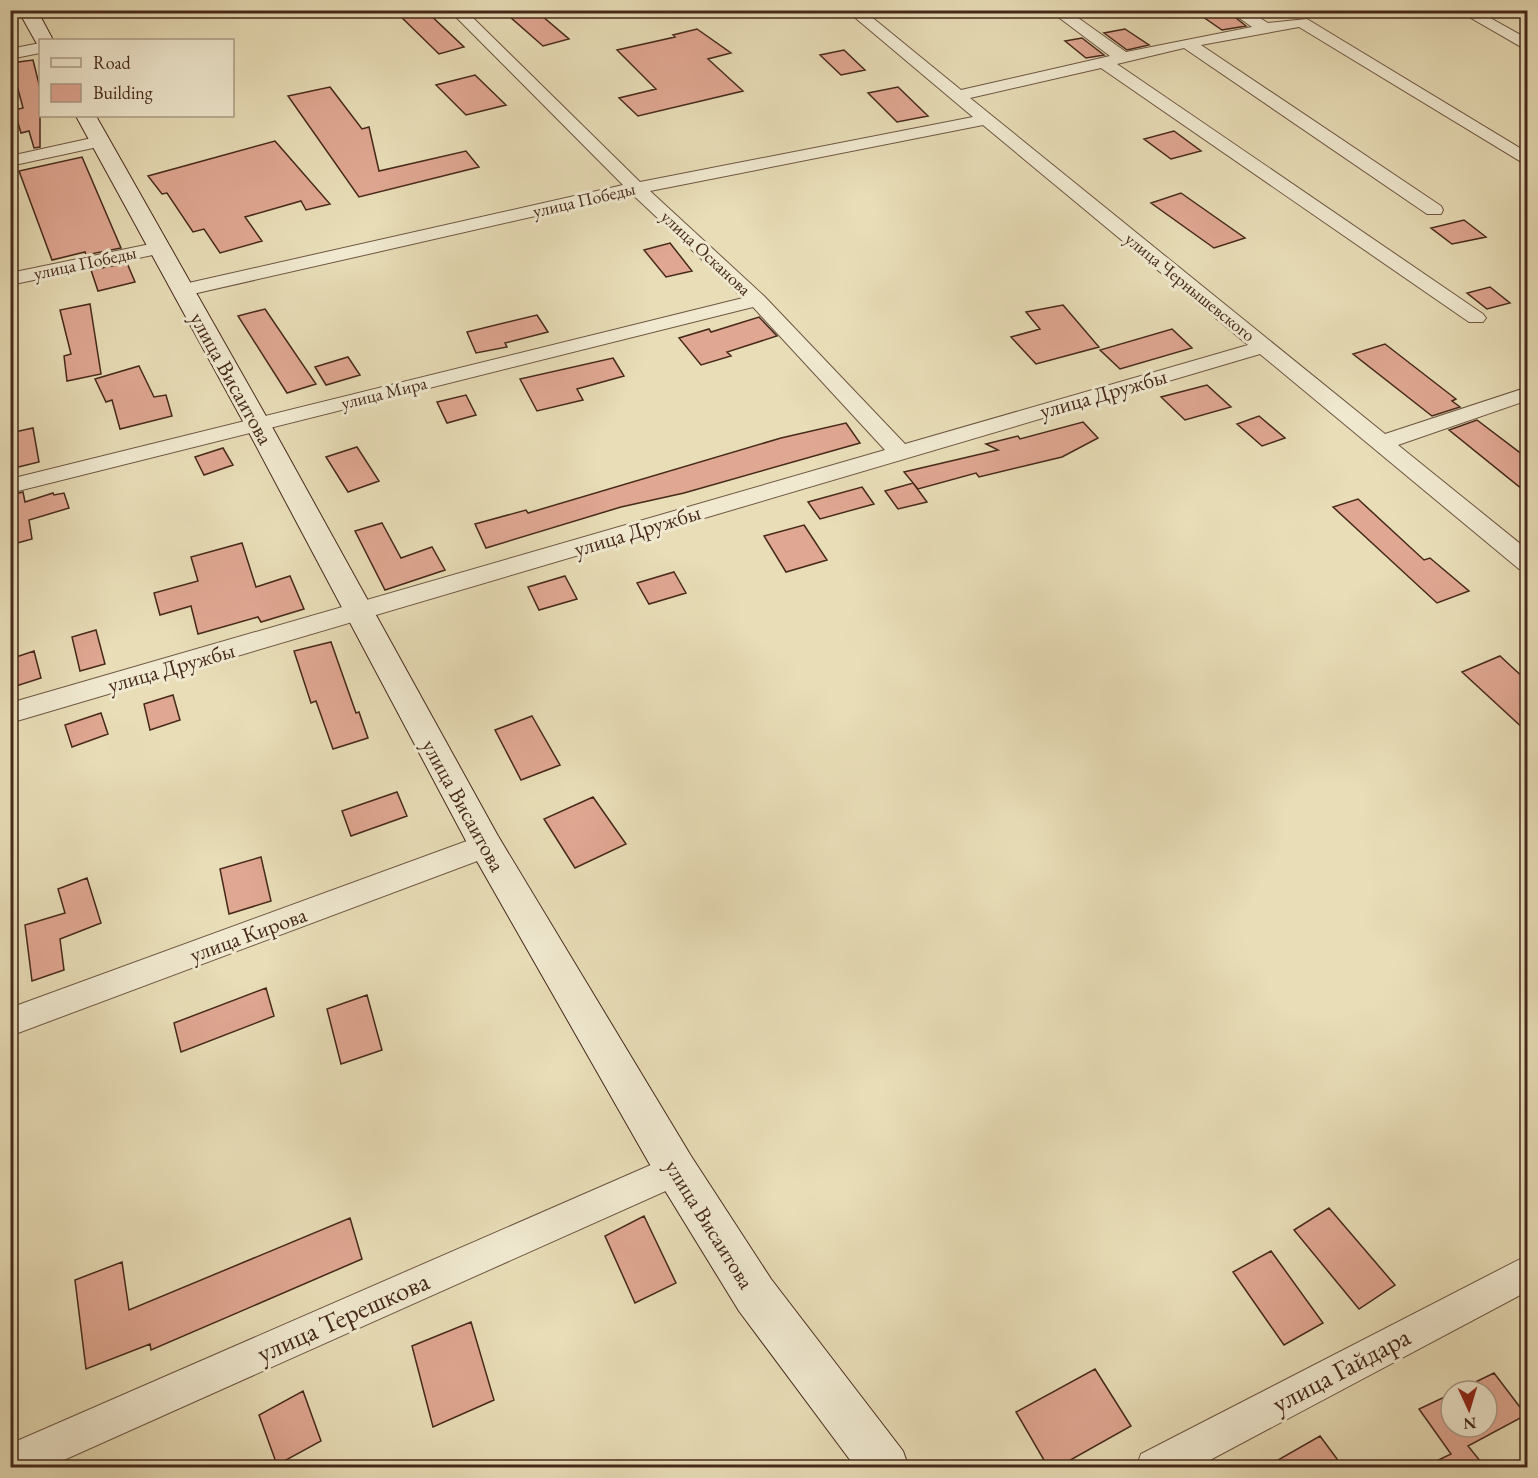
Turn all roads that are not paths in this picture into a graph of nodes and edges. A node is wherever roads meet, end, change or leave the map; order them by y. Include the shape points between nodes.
1 (27, 10) edge
2 (456, 10) edge
3 (853, 10) edge
4 (1056, 10) edge
5 (1235, 10) edge
6 (1464, 10) edge
7 (1518, 25) dead end
8 (1265, 28) junction
9 (1499, 30) junction
10 (43, 39) edge
11 (1187, 43) junction
12 (1527, 46) edge
13 (39, 48) edge
14 (10, 54) edge
15 (1124, 58) junction
16 (1104, 63) junction
17 (956, 96) junction
18 (985, 120) junction
19 (93, 128) edge
20 (10, 161) edge
21 (1527, 161) edge
22 (636, 188) junction
23 (1434, 210) dead end
24 (160, 248) junction
25 (10, 279) edge
26 (184, 290) junction
27 (757, 300) junction
28 (1476, 318) dead end
29 (1263, 347) junction
30 (1527, 393) edge
31 (258, 425) junction
32 (1381, 443) junction
33 (900, 451) junction
34 (10, 486) edge
35 (1527, 563) edge
36 (360, 613) junction
37 (10, 713) edge
38 (486, 846) junction
39 (10, 1022) edge
40 (676, 1170) junction
41 (1527, 1272) edge
42 (10, 1464) edge
43 (886, 1467) edge
44 (1155, 1467) edge

1 - 10 street
2 - 22 street, улица Осканова
3 - 17 street, улица Чернышевского
4 - 15 street
5 - 8 street
6 - 9 street
7 - 9 street
8 - 11 street
8 - 21 street via 1302,22
9 - 12 street
11 - 15 street
11 - 23 street
13 - 14 street
15 - 16 street
16 - 17 street
16 - 28 street
17 - 18 street, улица Чернышевского
18 - 22 street, улица Победы
18 - 29 street, улица Чернышевского
19 - 20 street
19 - 24 street, улица Висаитова
22 - 26 street, улица Победы
22 - 27 street, улица Осканова
24 - 25 street, улица Победы
24 - 26 street, улица Висаитова
26 - 31 street, улица Висаитова
27 - 31 street, улица Мира
27 - 33 street, улица Осканова
29 - 32 street, улица Чернышевского
29 - 33 street, улица Дружбы
30 - 32 street
31 - 34 street, улица Мира
31 - 36 street, улица Висаитова
32 - 35 street, улица Чернышевского
33 - 36 street, улица Дружбы
36 - 37 street, улица Дружбы
36 - 38 street, улица Висаитова
38 - 39 street, улица Кирова
38 - 40 street, улица Висаитова
40 - 42 street, улица Терешкова
40 - 43 street, улица Висаитова via 755,1295
41 - 44 street, улица Гайдара

